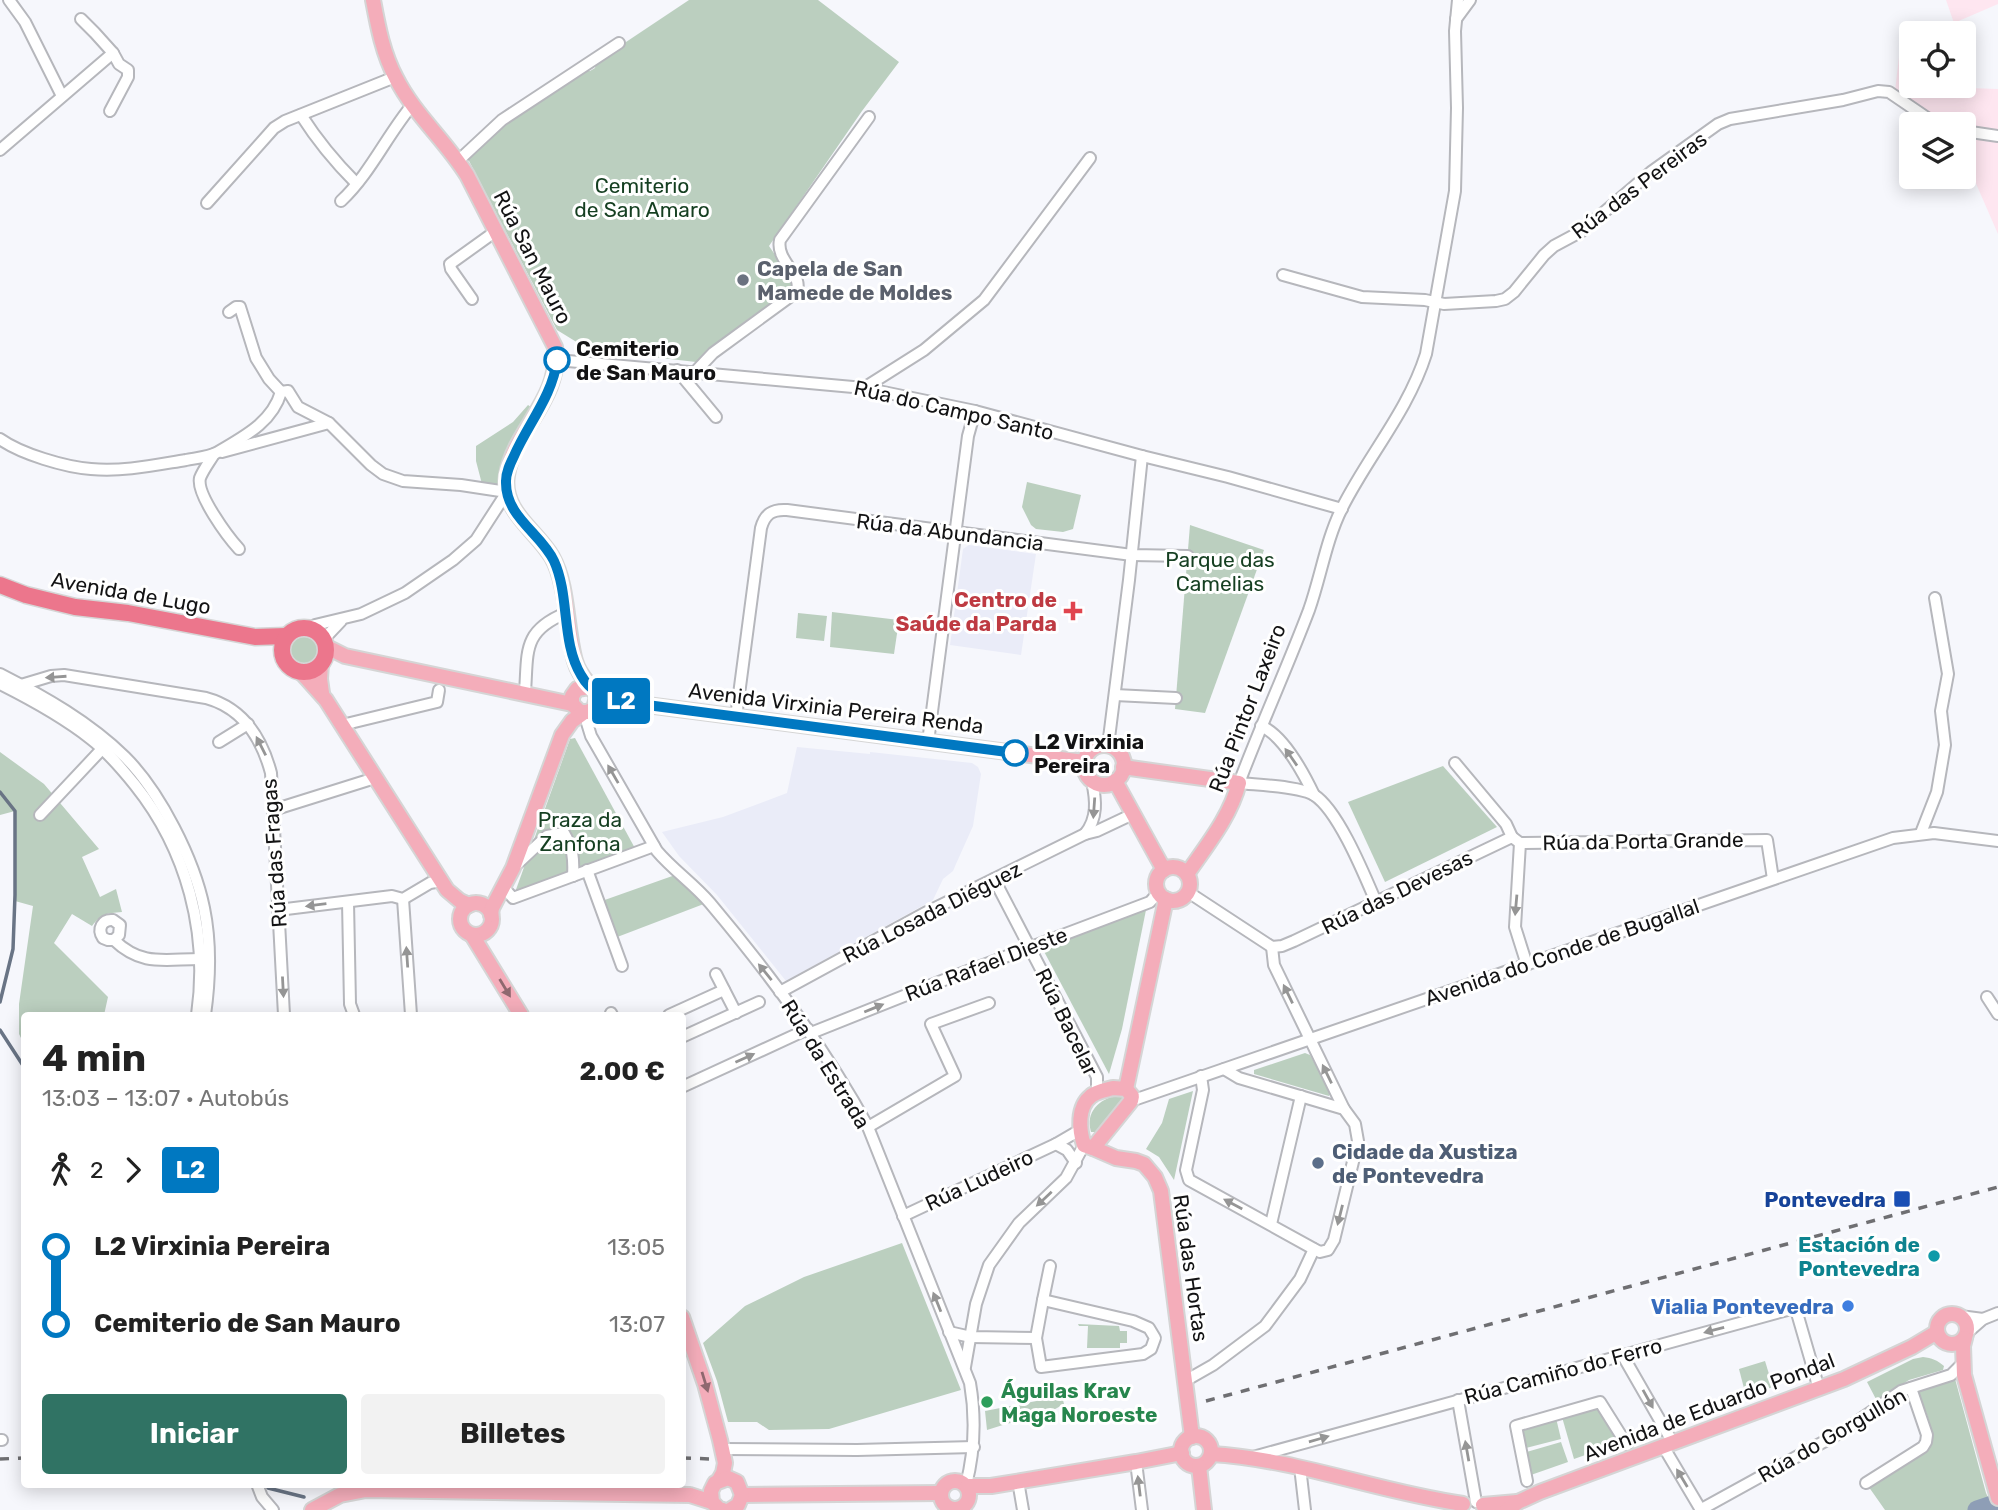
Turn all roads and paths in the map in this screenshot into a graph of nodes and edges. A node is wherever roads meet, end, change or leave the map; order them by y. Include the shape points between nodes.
1 (9, 0) edge
2 (373, 0) edge
3 (1458, 0) edge
4 (1470, 0) edge
5 (80, 19) dead end
6 (1456, 19) junction
7 (619, 43) dead end
8 (113, 53) junction
9 (395, 77) junction
10 (62, 96) junction
11 (413, 104) junction
12 (110, 111) dead end
13 (1918, 112) edge
14 (301, 115) junction
15 (869, 117) dead end
16 (1976, 133) edge
17 (1998, 136) edge
18 (1, 148) edge
19 (1090, 158) dead end
20 (458, 161) junction
21 (356, 183) junction
22 (341, 201) dead end
23 (207, 203) dead end
24 (496, 231) junction
25 (1283, 275) dead end
26 (472, 299) dead end
27 (1435, 302) junction
28 (229, 312) dead end
29 (557, 360) junction
30 (677, 370) junction
31 (696, 371) junction
32 (864, 388) junction
33 (281, 392) junction
34 (975, 411) junction
35 (716, 418) dead end
36 (330, 423) junction
37 (0, 439) edge
38 (216, 453) junction
39 (1142, 456) junction
40 (506, 492) junction
41 (1342, 509) junction
42 (956, 532) junction
43 (239, 550) dead end
44 (1132, 555) junction
45 (1188, 556) dead end
46 (1, 586) edge
47 (1935, 598) dead end
48 (566, 613) junction
49 (343, 620) junction
50 (570, 641) junction
51 (284, 644) junction
52 (321, 647) junction
53 (301, 672) junction
54 (0, 674) edge
55 (0, 684) edge
56 (21, 685) junction
57 (439, 690) dead end
58 (592, 690) junction
59 (525, 692) junction
60 (323, 695) junction
61 (1115, 695) junction
62 (1176, 698) dead end
63 (624, 702) junction
64 (580, 704) junction
65 (736, 717) junction
66 (248, 724) junction
67 (342, 725) junction
68 (1261, 726) junction
69 (219, 742) dead end
70 (928, 742) junction
71 (1108, 746) junction
72 (102, 749) junction
73 (1084, 762) junction
74 (1455, 763) dead end
75 (1123, 767) junction
76 (375, 778) junction
77 (1093, 781) junction
78 (1115, 781) junction
79 (1239, 783) junction
80 (1314, 795) junction
81 (273, 810) junction
82 (1133, 814) junction
83 (40, 815) dead end
84 (1921, 833) junction
85 (1085, 834) junction
86 (1516, 840) junction
87 (1998, 841) edge
88 (654, 846) junction
89 (513, 868) junction
90 (587, 870) junction
91 (1164, 870) junction
92 (1187, 874) junction
93 (573, 876) junction
94 (993, 879) junction
95 (1773, 879) junction
96 (444, 885) junction
97 (503, 887) junction
98 (1188, 892) junction
99 (1162, 895) junction
100 (403, 899) junction
101 (348, 902) junction
102 (1376, 902) junction
103 (474, 904) junction
104 (278, 910) junction
105 (491, 915) junction
106 (460, 919) junction
107 (472, 935) junction
108 (114, 940) dead end
109 (1029, 947) junction
110 (1272, 947) junction
111 (200, 959) junction
112 (1527, 965) junction
113 (622, 966) dead end
114 (716, 974) dead end
115 (724, 989) junction
116 (780, 992) junction
117 (1987, 997) dead end
118 (759, 1002) dead end
119 (989, 1003) dead end
120 (197, 1012) edge
121 (206, 1012) edge
122 (284, 1012) edge
123 (353, 1012) edge
124 (411, 1012) edge
125 (517, 1012) edge
126 (675, 1012) edge
127 (736, 1013) junction
128 (1998, 1014) edge
129 (810, 1031) junction
130 (686, 1035) edge
131 (1310, 1040) junction
132 (1224, 1069) junction
133 (1201, 1076) junction
134 (686, 1085) edge
135 (1097, 1092) junction
136 (1129, 1095) junction
137 (1301, 1096) junction
138 (1344, 1109) junction
139 (868, 1126) junction
140 (1085, 1142) junction
141 (1056, 1144) junction
142 (1076, 1163) junction
143 (903, 1216) junction
144 (1271, 1224) junction
145 (1314, 1249) junction
146 (1050, 1266) dead end
147 (1043, 1300) junction
148 (1998, 1313) edge
149 (1961, 1316) junction
150 (1983, 1319) junction
151 (686, 1329) edge
152 (949, 1332) junction
153 (1966, 1335) junction
154 (971, 1337) junction
155 (1036, 1338) junction
156 (1944, 1340) junction
157 (1623, 1356) junction
158 (1963, 1368) junction
159 (965, 1369) junction
160 (1185, 1381) junction
161 (1911, 1388) junction
162 (1819, 1389) junction
163 (1458, 1399) junction
164 (1192, 1437) junction
165 (1668, 1444) junction
166 (1627, 1445) dead end
167 (974, 1447) junction
168 (723, 1449) junction
169 (1181, 1452) junction
170 (1211, 1454) junction
171 (1253, 1457) junction
172 (1136, 1462) junction
173 (972, 1463) junction
174 (1199, 1466) junction
175 (1300, 1467) junction
176 (1018, 1481) junction
177 (1527, 1481) dead end
178 (715, 1483) junction
179 (1866, 1483) dead end
180 (967, 1486) junction
181 (991, 1486) junction
182 (259, 1488) edge
183 (941, 1493) junction
184 (695, 1495) junction
185 (742, 1495) junction
186 (1998, 1498) edge
187 (1423, 1499) junction
188 (718, 1506) edge
189 (1473, 1506) edge
190 (1512, 1506) edge
191 (962, 1507) edge
192 (315, 1509) edge
193 (1437, 1509) edge
194 (274, 1510) edge
195 (730, 1510) edge
196 (1023, 1510) edge
197 (1142, 1510) edge
198 (1204, 1510) edge
199 (1305, 1510) edge
200 (1701, 1510) edge

1 - 10 street
2 - 9 main road, Rúa San Mauro via 381,41
3 - 6 street, Rúa Pintor Laxeiro
4 - 6 street
5 - 8 street
6 - 27 street, Rúa Pintor Laxeiro via 1457,167
7 - 20 street via 502,120
8 - 10 street
8 - 12 street via 128,76
9 - 11 main road, Rúa San Mauro
9 - 14 street
10 - 18 street
11 - 20 main road, Rúa San Mauro
11 - 21 street
13 - 27 street, Rúa das Pereiras via 1889,92 1878,91 1730,119 1651,172 1582,231 1554,246 1505,299
14 - 21 street
14 - 23 street via 264,137
15 - 31 street via 780,240 783,260 798,289
16 - 17 street
19 - 32 street via 984,300 923,350
20 - 24 main road, Rúa San Mauro
21 - 22 street
24 - 26 street via 450,264
24 - 29 main road, Rúa San Mauro via 551,336
25 - 27 street, Rúa das Pereiras via 1362,298
27 - 41 street, Rúa Pintor Laxeiro via 1420,374
28 - 33 street via 240,307 256,358
29 - 30 street, Rúa do Campo Santo
29 - 40 main road via 552,384 508,470
30 - 31 street, Rúa do Campo Santo
30 - 35 street
31 - 32 street, Rúa do Campo Santo
32 - 34 street, Rúa do Campo Santo
33 - 36 street via 288,391 299,407
33 - 38 street via 266,420
34 - 39 street, Rúa do Campo Santo
34 - 42 street
36 - 38 street
36 - 40 street via 371,465 393,478
37 - 38 street via 40,458 90,469 143,467
38 - 43 street via 200,479 200,489 222,530
39 - 41 street, Rúa do Campo Santo
39 - 44 street
40 - 48 main road via 520,519 553,559
40 - 49 street via 475,540 453,560 405,593
41 - 68 street, Rúa Pintor Laxeiro via 1308,611
42 - 44 street, Rúa da Abundancia
42 - 65 street, Rúa da Abundancia via 787,510 765,516
42 - 70 street
44 - 45 street, Rúa da Abundancia
44 - 61 street
46 - 51 highway, Avenida de Lugo via 75,607
47 - 84 street via 1948,674 1941,710 1945,746 1937,792
48 - 50 main road
48 - 59 street via 533,636 528,646
49 - 52 street
49 - 52 street via 315,625
50 - 58 main road via 578,670
50 - 64 main road via 572,684
51 - 52 highway via 298,629
51 - 53 highway via 285,663
52 - 53 highway via 311,671
52 - 59 main road, Avenida Virxinia Pereira Renda via 345,656
52 - 60 main road
53 - 60 main road
54 - 56 street
55 - 72 street via 57,715
66 -> 56 street, Rúa das Fragas via 233,710 206,698 64,675
56 - 121 street via 99,734 127,759 159,801 183,846 204,907
57 - 67 street via 437,702
58 - 63 main road, Avenida Virxinia Pereira Renda
58 - 64 main road via 580,687
58 - 64 main road via 597,702
59 - 64 main road, Avenida Virxinia Pereira Renda
60 - 67 main road
61 - 62 street
61 - 71 street
63 - 64 main road, Avenida Virxinia Pereira Renda
63 - 65 main road, Avenida Virxinia Pereira Renda
88 -> 64 street, Rúa da Estrada via 591,736
64 - 89 main road via 564,721
65 - 70 main road, Avenida Virxinia Pereira Renda
66 - 69 street
81 -> 66 street, Rúa das Fragas via 266,754
67 - 76 main road
68 - 79 street, Rúa Pintor Laxeiro
80 -> 68 street via 1276,736
70 - 73 main road, Avenida Virxinia Pereira Renda
71 - 73 main road via 1095,747
71 - 75 main road via 1118,751
72 - 83 street
72 - 111 street via 152,806 175,849 195,912
73 - 77 main road via 1085,773
74 - 86 street
75 - 78 main road
75 - 79 main road
76 - 81 street
76 - 96 main road
77 - 78 main road via 1104,785
77 -> 85 street via 1094,818
78 - 82 main road
79 - 80 street
79 - 92 main road, Rúa Pintor Laxeiro via 1227,816
80 - 102 street via 1338,821
81 - 104 street, Rúa das Fragas
82 - 85 street, Rúa Losada Diéguez
82 - 91 main road
84 - 87 street, Avenida do Conde de Bugallal
84 - 95 street, Avenida do Conde de Bugallal via 1893,838
85 - 94 street, Rúa Losada Diéguez
86 - 95 street, Rúa da Porta Grande via 1767,840
86 - 102 street, Rúa das Devesas
86 -> 112 street via 1515,927
88 - 90 street
116 -> 88 street, Rúa da Estrada via 708,900 668,865
89 - 93 street via 547,836 564,833 571,845
89 - 97 main road
90 - 93 street
90 - 113 street
91 - 92 main road via 1179,868
91 - 99 main road via 1157,887
92 - 98 main road
93 - 97 street via 513,898
94 - 109 street, Rúa Bacelar
94 - 116 street, Rúa Losada Diéguez
95 - 112 street, Avenida do Conde de Bugallal
96 - 100 street via 430,883
96 - 103 main road via 460,901
96 - 106 main road
97 - 103 main road
97 - 105 main road
98 - 99 main road via 1175,900
98 - 110 street
99 - 109 street, Rúa Rafael Dieste
99 - 136 main road
100 - 101 street via 391,896
124 -> 100 street
101 -> 104 street
101 - 123 street
102 - 110 street, Rúa das Devesas via 1282,947
103 - 105 main road via 487,908
103 - 106 main road via 462,911
104 -> 122 street, Rúa das Fragas
105 - 107 main road via 489,929
106 - 107 main road via 463,929
107 -> 125 main road
108 - 111 street via 148,960
129 -> 109 street, Rúa Rafael Dieste
109 - 135 street, Rúa Bacelar via 1097,1077
131 -> 110 street via 1274,965
111 - 120 street
112 - 131 street, Avenida do Conde de Bugallal
114 - 115 street
115 - 126 street
115 - 127 street
116 - 129 street, Rúa da Estrada
117 - 128 street
118 - 127 street
119 - 139 street via 931,1024 955,1076
127 - 130 street
134 -> 129 street, Rúa Rafael Dieste
129 - 139 street, Rúa da Estrada
131 - 132 street, Avenida do Conde de Bugallal
138 -> 131 street
132 - 133 street, Avenida do Conde de Bugallal
132 - 137 street via 1239,1078
133 - 136 street, Avenida do Conde de Bugallal
144 -> 133 street via 1192,1183 1187,1176 1203,1090
135 - 136 main road via 1113,1088
135 - 140 main road via 1084,1105
136 - 140 main road
137 - 138 street
137 - 144 street
138 -> 145 street via 1355,1124 1357,1150 1334,1240 1328,1250
139 - 143 street, Rúa da Estrada
140 - 141 street, Rúa Ludeiro
140 - 142 street
140 - 160 main road, Rúa das Hortas via 1116,1158 1144,1164 1161,1191
141 - 142 street
141 - 143 street, Rúa Ludeiro
142 -> 154 street via 1019,1223 989,1265
152 -> 143 street, Rúa da Estrada
144 - 145 street
145 - 160 street via 1300,1279 1265,1326
146 - 147 street
147 - 155 street
147 - 155 street via 1133,1321 1149,1328 1155,1338 1143,1354 1041,1367
148 - 150 street
149 - 150 street
149 - 153 main road
149 - 156 main road via 1952,1314 1939,1321
150 - 153 street
151 -> 168 main road
152 - 154 street
152 - 159 street, Rúa da Estrada
153 - 156 main road via 1956,1344
153 - 158 main road
154 - 155 street
154 - 159 street
156 - 158 main road
156 - 162 main road, Avenida de Eduardo Pondal via 1912,1347
162 -> 157 street, Rúa Camiño do Ferro via 1797,1313 1791,1309
157 - 163 street, Rúa Camiño do Ferro
157 -> 165 street
158 - 161 street, Rúa do Gorgullón
158 - 186 main road
159 - 167 street, Rúa da Estrada via 975,1408
160 - 164 main road, Rúa das Hortas
161 - 179 street via 1926,1442
161 - 200 street, Rúa do Gorgullón
162 - 165 main road, Avenida de Eduardo Pondal
171 -> 163 street, Rúa Camiño do Ferro
189 -> 163 street
164 - 169 main road
164 - 170 main road via 1205,1439
165 - 190 main road, Avenida de Eduardo Pondal
200 -> 165 street
166 - 177 street via 1600,1402 1516,1426
167 - 168 street
167 - 173 street, Rúa da Estrada
168 - 178 main road via 724,1468
169 - 172 main road
169 - 174 main road via 1190,1465
170 - 171 main road
170 - 174 main road
171 - 175 main road
172 - 176 main road
197 -> 172 street
173 - 180 street, Rúa da Estrada
173 - 181 street via 975,1476
174 - 198 main road
175 - 187 main road
175 - 199 street
176 - 181 main road
176 - 196 street
178 - 184 main road
178 - 185 main road via 728,1478 737,1482
178 - 188 main road via 710,1496
180 - 181 main road
180 - 183 main road via 953,1480
180 - 191 main road via 970,1494
181 - 191 main road
182 - 194 street
183 - 185 main road
183 - 191 main road via 946,1506
184 - 188 main road
184 - 192 main road via 366,1490
185 - 195 main road
187 - 189 main road, Avenida de Eduardo Pondal
187 - 193 main road
189 - 190 main road, Avenida de Eduardo Pondal

